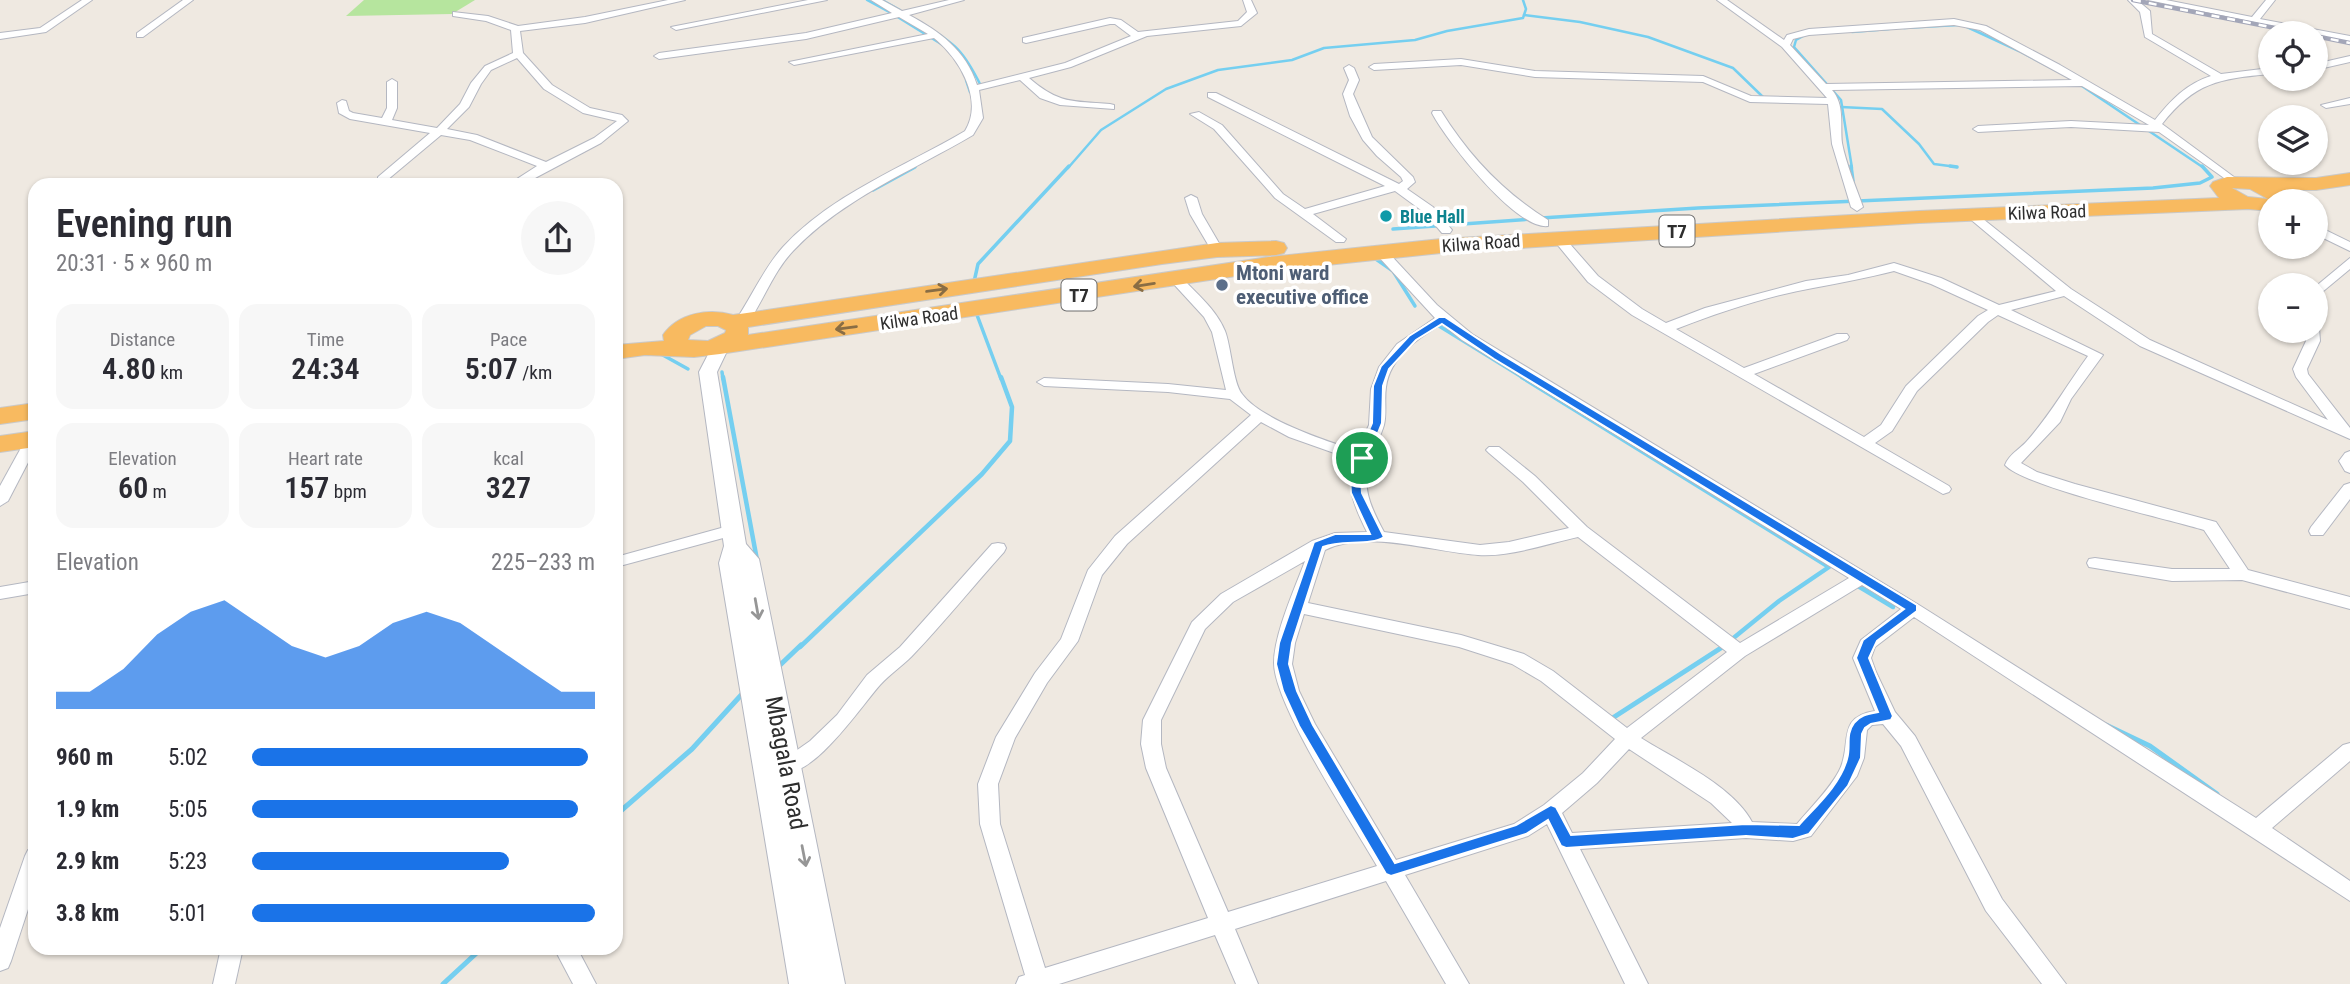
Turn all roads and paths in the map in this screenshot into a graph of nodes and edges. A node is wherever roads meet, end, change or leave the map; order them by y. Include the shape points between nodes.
1 (88, 0) edge
2 (189, 0) edge
3 (681, 0) edge
4 (822, 0) edge
5 (875, 0) edge
6 (960, 0) edge
7 (1247, 0) edge
8 (1721, 0) edge
9 (2132, 0) edge
10 (2152, 0) edge
11 (2271, 0) edge
12 (899, 13) junction
13 (456, 14) dead end
14 (2254, 20) junction
15 (676, 27) dead end
16 (516, 29) junction
17 (140, 35) dead end
18 (936, 35) junction
19 (0, 36) edge
20 (1137, 36) junction
21 (2350, 39) edge
22 (1026, 40) dead end
23 (1785, 45) junction
24 (518, 54) junction
25 (659, 56) dead end
26 (2350, 59) edge
27 (794, 62) dead end
28 (2328, 64) edge
29 (1374, 66) dead end
30 (1349, 68) dead end
31 (2258, 72) edge
32 (1023, 77) junction
33 (2219, 77) junction
34 (392, 82) dead end
35 (2083, 83) junction
36 (975, 88) junction
37 (1824, 88) junction
38 (1212, 95) dead end
39 (1833, 101) junction
40 (2350, 101) edge
41 (342, 103) dead end
42 (2326, 105) dead end
43 (1110, 107) dead end
44 (1216, 113) junction
45 (1437, 113) dead end
46 (385, 123) junction
47 (2159, 127) junction
48 (1978, 129) dead end
49 (440, 133) junction
50 (544, 165) junction
51 (382, 178) dead end
52 (524, 178) edge
53 (2350, 179) edge
54 (1398, 188) junction
55 (2255, 196) edge
56 (1191, 198) dead end
57 (2350, 199) edge
58 (2328, 200) edge
59 (1857, 207) junction
60 (1304, 214) junction
61 (1973, 215) junction
62 (1447, 230) junction
63 (1551, 231) junction
64 (2328, 236) edge
65 (1340, 239) junction
66 (2350, 247) edge
67 (1217, 250) junction
68 (1381, 252) junction
69 (2350, 262) edge
70 (1176, 280) junction
71 (2328, 282) edge
72 (2066, 292) junction
73 (1997, 310) junction
74 (742, 317) junction
75 (1442, 319) junction
76 (700, 321) junction
77 (1664, 329) junction
78 (623, 335) edge
79 (1842, 337) dead end
80 (2313, 343) edge
81 (720, 347) junction
82 (682, 348) junction
83 (623, 351) edge
84 (708, 372) junction
85 (1743, 373) junction
86 (1044, 382) dead end
87 (1234, 395) junction
88 (28, 412) edge
89 (1261, 415) junction
90 (0, 416) edge
91 (2350, 435) edge
92 (28, 441) edge
93 (1866, 443) junction
94 (0, 444) edge
95 (28, 449) edge
96 (1494, 450) dead end
97 (2350, 456) edge
98 (1362, 458) junction
99 (2350, 468) edge
100 (2350, 488) edge
101 (1943, 489) dead end
102 (0, 501) edge
103 (1581, 531) junction
104 (2317, 531) dead end
105 (1378, 537) junction
106 (734, 538) junction
107 (1318, 545) junction
108 (998, 548) dead end
109 (623, 561) edge
110 (2095, 563) dead end
111 (2242, 574) junction
112 (1861, 578) junction
113 (28, 588) edge
114 (0, 593) edge
115 (2350, 603) edge
116 (1299, 607) junction
117 (1913, 608) junction
118 (1738, 652) junction
119 (1886, 716) junction
120 (1627, 738) junction
121 (2350, 750) edge
122 (787, 767) junction
123 (1551, 811) junction
124 (2257, 829) junction
125 (1746, 830) junction
126 (1566, 842) junction
127 (1391, 870) junction
128 (28, 873) edge
129 (2350, 892) edge
130 (7, 923) edge
131 (1222, 923) junction
132 (230, 955) edge
133 (569, 955) edge
134 (0, 961) edge
135 (1035, 983) edge
136 (224, 984) edge
137 (584, 984) edge
138 (804, 984) edge
139 (830, 984) edge
140 (1247, 984) edge
141 (1458, 984) edge
142 (1637, 984) edge
143 (2055, 984) edge

1 - 19 street via 43,30
2 - 17 street
3 - 16 street
4 - 15 street
5 - 12 street
6 - 12 street
7 - 20 street via 1252,13 1241,23
8 - 23 street
9 - 33 street via 2147,13 2148,35
10 - 14 street
11 - 14 street
12 - 18 street
12 - 25 street via 806,36
13 - 16 street
14 - 21 street
16 - 24 street
18 - 27 street
18 - 36 street via 960,56
20 - 22 street via 1110,21
20 - 32 street via 1080,61
23 - 35 street via 1790,37 1809,32 1961,23 2013,43
23 - 37 street
24 - 49 street via 488,68
24 - 50 street via 533,74 562,98 623,121 580,151
26 - 28 street
29 - 39 street via 1461,62 1535,74 1703,79 1743,97
30 - 54 street via 1354,80 1348,94 1362,130 1378,152 1409,178 1406,186
31 - 33 street
32 - 36 street
32 - 43 street via 1044,96 1064,103
33 - 47 street via 2191,87
34 - 46 street via 391,114
35 - 37 street
35 - 47 street
36 - 74 street via 978,118 969,133 823,218 787,249
37 - 39 street
38 - 44 street
39 - 59 street via 1837,144
40 - 42 street
41 - 46 street via 344,113 350,116
44 - 54 street
44 - 60 street via 1226,135 1272,189
45 - 63 street via 1446,132 1471,160
46 - 49 street
47 - 48 street via 2071,124
47 - 55 street
49 - 50 street via 473,137
49 - 51 street
50 - 52 street
53 - 55 highway, Kilwa Road / T7 via 2293,185
54 - 60 street
54 - 62 street
55 - 59 highway, Kilwa Road / T7 via 2185,191
55 - 61 highway, Kilwa Road / T7
56 - 67 street
57 - 58 highway
59 - 63 highway, Kilwa Road / T7
60 - 65 street
61 - 63 highway, Kilwa Road / T7
61 - 72 street
62 - 63 highway, Kilwa Road / T7
62 - 65 highway, Kilwa Road / T7
63 - 68 highway, Kilwa Road / T7
63 - 77 street via 1609,294
64 - 66 street
65 - 67 highway, Kilwa Road / T7
74 -> 67 highway, Kilwa Road / T7
68 - 70 highway, Kilwa Road / T7
68 - 75 street
69 - 71 street
70 -> 81 highway, Kilwa Road / T7
70 - 87 street via 1210,315 1219,332
72 - 73 street
72 - 91 street via 2146,343
73 - 77 street via 1936,281 1890,267 1723,308
73 - 93 street via 1911,389 1887,428
73 - 111 street via 2096,355 2055,419 2012,465 2070,487 2210,526
74 - 76 highway, T7
74 - 81 highway via 738,333
75 - 98 street via 1412,338 1384,369 1378,386 1377,423
75 - 112 street
76 - 78 highway, T7
76 - 82 highway via 675,335
77 - 85 street
79 - 85 street
80 - 91 street via 2301,374
81 - 82 highway, T7 via 707,351
81 - 84 street
82 - 83 highway, T7
82 - 84 street
84 - 106 street, Mbagala Road
85 - 93 street
86 - 87 street
87 - 89 street
88 - 90 highway
89 - 98 street via 1294,434
89 - 135 street via 1121,540 1094,574 1069,641 1006,737 988,784 989,824
92 - 94 highway
93 - 101 street
95 - 102 street
96 - 103 street
97 - 99 street
98 - 105 street via 1356,475 1357,493
100 - 104 street
103 - 105 street via 1480,550
103 - 118 street
105 - 107 street via 1335,538
106 - 109 street
106 -> 122 street, Mbagala Road via 748,559
106 - 138 street, Mbagala Road via 730,563
107 - 116 street
107 - 131 street via 1217,606 1198,626 1152,720 1156,768
108 - 122 street via 874,680 844,720
110 - 111 street via 2172,575
111 - 115 street
112 - 117 street
112 - 118 street
113 - 114 street
116 - 120 street via 1461,641 1518,659
116 - 127 street via 1283,664 1290,691
117 - 119 street via 1872,638 1862,658
117 - 124 street
118 - 120 street
119 - 125 street via 1860,725 1847,776 1804,830
119 - 143 street via 1908,741 1994,905
120 - 123 street
120 - 125 street via 1718,796
121 - 124 street
122 -> 139 street, Mbagala Road
123 - 126 street
123 - 127 street via 1521,830
124 - 129 street
125 - 126 street
126 - 142 street
127 - 131 street
127 - 141 street
128 - 130 street
130 - 134 street
131 - 135 street
131 - 140 street
132 - 136 street
133 - 137 street

